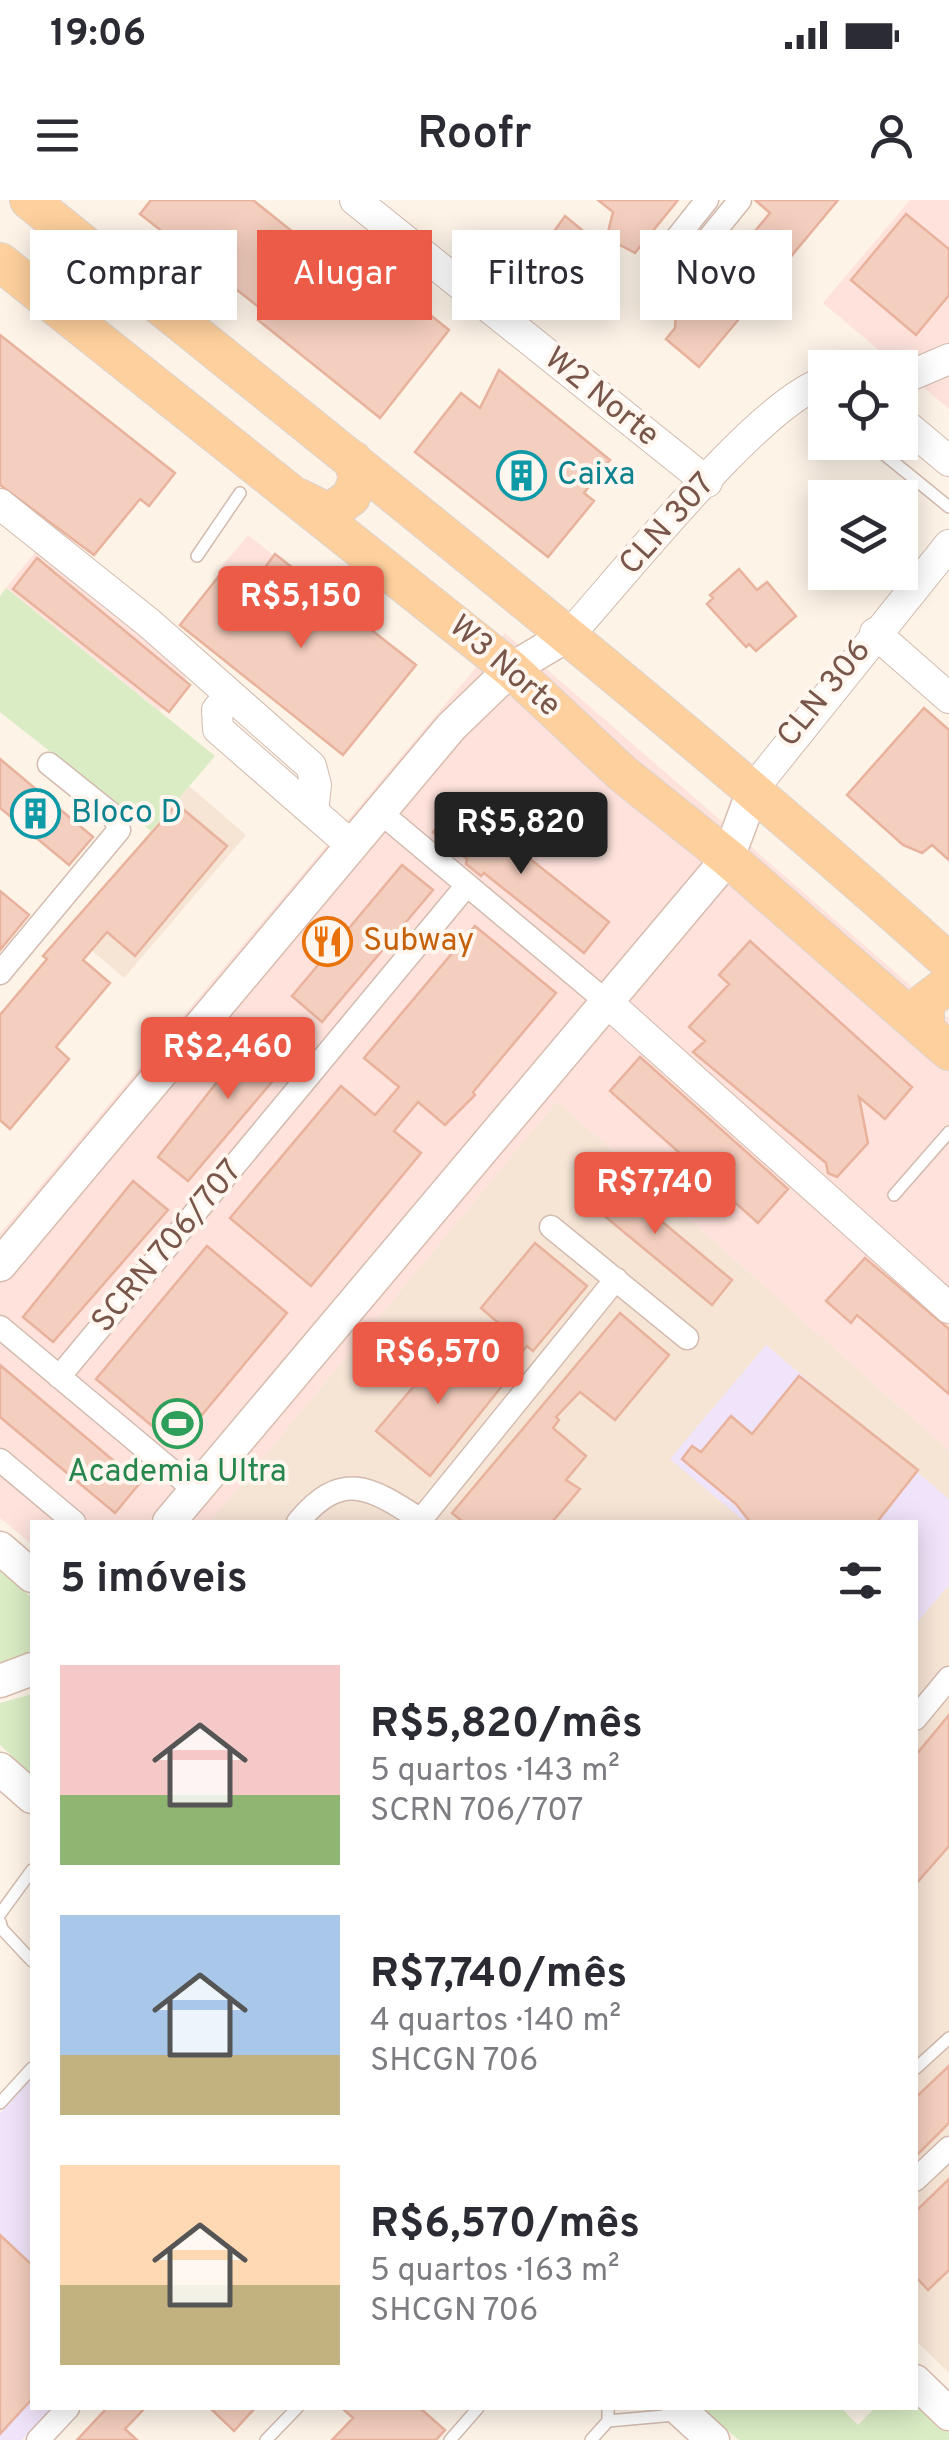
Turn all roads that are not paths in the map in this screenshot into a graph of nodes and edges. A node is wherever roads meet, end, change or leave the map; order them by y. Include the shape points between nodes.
1 (29, 200) edge
2 (355, 200) edge
3 (707, 200) edge
4 (740, 200) edge
5 (0, 262) edge
6 (949, 359) edge
7 (918, 372) edge
8 (808, 397) edge
9 (918, 435) edge
10 (354, 460) junction
11 (890, 460) edge
12 (949, 461) edge
13 (707, 482) junction
14 (254, 486) junction
15 (0, 504) edge
16 (949, 507) edge
17 (949, 545) edge
18 (196, 556) dead end
19 (875, 633) junction
20 (570, 634) junction
21 (512, 669) junction
22 (949, 698) edge
23 (50, 764) dead end
24 (754, 788) junction
25 (380, 812) junction
26 (352, 846) junction
27 (728, 858) junction
28 (467, 885) junction
29 (949, 962) edge
30 (0, 972) edge
31 (949, 984) edge
32 (608, 1003) junction
33 (937, 1040) edge
34 (949, 1132) edge
35 (894, 1195) dead end
36 (551, 1226) dead end
37 (0, 1265) edge
38 (616, 1278) junction
39 (949, 1308) edge
40 (0, 1328) edge
41 (687, 1338) dead end
42 (60, 1377) junction
43 (0, 1460) edge
44 (196, 1491) junction
45 (72, 1520) edge
46 (171, 1520) edge
47 (300, 1520) edge
48 (419, 1520) edge
49 (421, 1520) edge
50 (0, 1548) edge
51 (30, 1574) edge
52 (30, 1671) edge
53 (949, 1678) edge
54 (0, 1681) edge
55 (918, 1713) edge
56 (0, 1769) edge
57 (30, 1795) edge
58 (30, 1873) edge
59 (0, 1914) edge
60 (0, 1922) edge
61 (30, 1959) edge
62 (949, 2038) edge
63 (918, 2066) edge
64 (30, 2070) edge
65 (0, 2103) edge
66 (949, 2148) edge
67 (918, 2177) edge
68 (918, 2383) edge
69 (66, 2410) edge
70 (295, 2410) edge
71 (476, 2410) edge
72 (681, 2411) edge
73 (608, 2414) edge
74 (949, 2414) edge
75 (38, 2440) edge
76 (266, 2440) edge
77 (450, 2440) edge
78 (592, 2440) edge
79 (713, 2440) edge

1 - 10 main road, W3 Norte
2 - 13 street, W2 Norte
3 - 4 street via 653,268 656,285 674,280
5 - 14 main road, W3 Norte
6 - 7 street
8 - 13 street, CLN 307 via 748,436
9 - 12 street
10 - 14 main road via 358,478 351,497 329,513
10 - 20 main road, W3 Norte
11 - 16 lane
13 - 20 street, CLN 307
14 - 18 lane
14 - 21 main road, W3 Norte
15 - 26 street via 230,696 217,710 218,729
17 - 19 street, CLN 306
19 - 22 street
19 - 24 street, CLN 306
20 - 21 main road, CLN 307
20 - 24 main road, W3 Norte
21 - 25 main road
21 - 27 main road, W3 Norte via 623,774
23 - 30 street via 114,816 119,830
24 - 27 main road, CLN 306
24 - 29 main road, W3 Norte
25 - 26 main road
25 - 28 street
26 - 37 main road
27 - 32 main road
27 - 33 main road, W3 Norte
28 - 32 street
28 - 42 street, SCRN 706/707
31 - 33 main road via 925,1002
32 - 39 street
32 - 44 main road
34 - 35 lane
36 - 38 street
38 - 41 street
38 - 49 street
40 - 42 street
42 - 44 street
43 - 45 street
44 - 46 main road
47 - 48 street via 324,1495 343,1488 380,1493
50 - 51 main road
52 - 54 main road
53 - 55 street
56 - 57 main road
58 - 59 lane
60 - 61 lane
62 - 63 lane
64 - 65 lane
66 - 67 street
68 - 74 main road
69 - 75 street
70 - 76 lane
71 - 77 lane
72 - 73 lane
72 - 79 main road
73 - 78 lane

